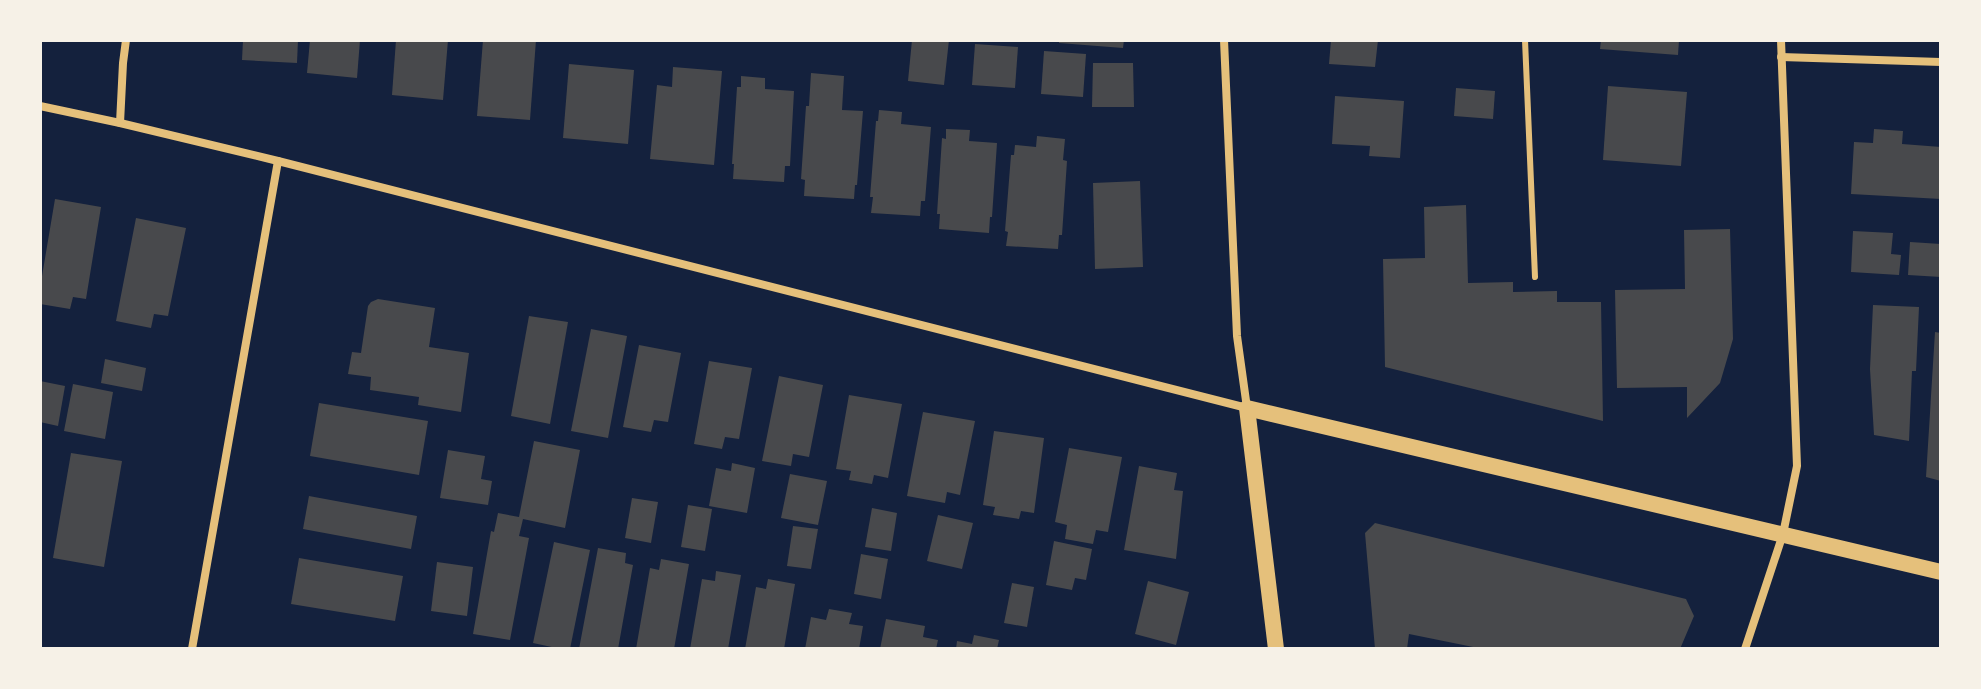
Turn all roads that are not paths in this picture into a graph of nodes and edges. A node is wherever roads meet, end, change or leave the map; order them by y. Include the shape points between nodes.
1 (126, 40) edge
2 (1224, 40) edge
3 (1525, 40) edge
4 (1781, 40) edge
5 (1781, 57) junction
6 (1941, 62) edge
7 (40, 106) edge
8 (120, 123) junction
9 (278, 161) junction
10 (1535, 277) dead end
11 (1247, 408) junction
12 (1783, 534) junction
13 (1941, 572) edge
14 (192, 649) edge
15 (1276, 649) edge
16 (1745, 649) edge

1 - 8 street
2 - 11 street via 1237,336
3 - 10 lane
4 - 5 street
5 - 6 street
5 - 12 street via 1797,466
7 - 8 street
8 - 9 street
9 - 11 street
9 - 14 street
11 - 12 main road
11 - 15 main road
12 - 13 main road
12 - 16 street

